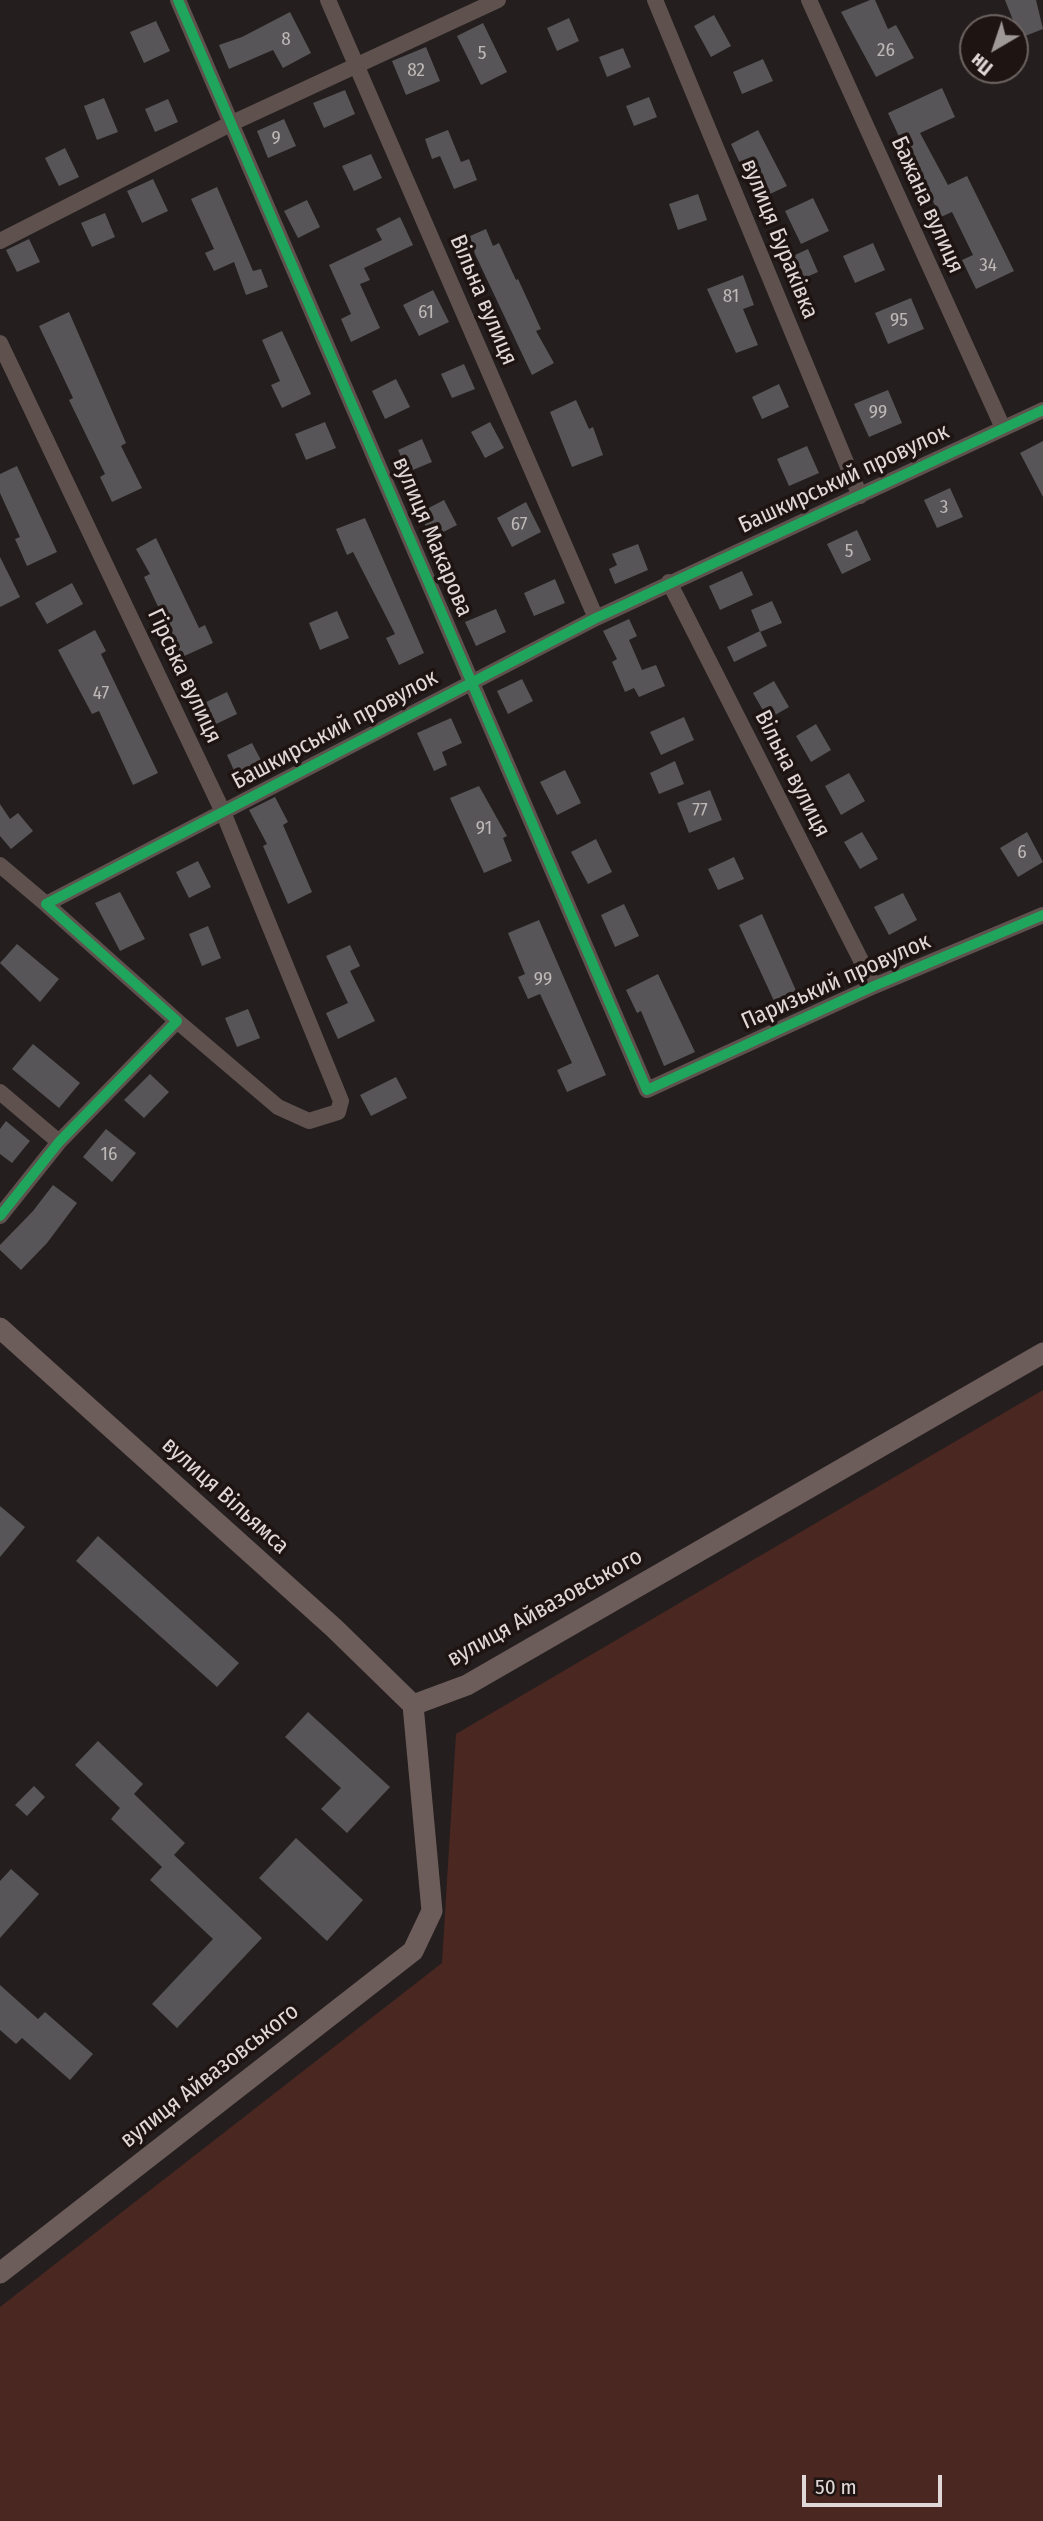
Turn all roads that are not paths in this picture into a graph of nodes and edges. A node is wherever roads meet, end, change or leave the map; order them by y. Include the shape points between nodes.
1 (178, 0) edge
2 (328, 0) edge
3 (498, 0) edge
4 (655, 0) edge
5 (809, 0) edge
6 (356, 65) junction
7 (230, 124) junction
8 (0, 241) edge
9 (0, 343) edge
10 (1043, 410) edge
11 (1003, 428) junction
12 (860, 496) junction
13 (669, 582) junction
14 (596, 618) junction
15 (471, 682) junction
16 (223, 812) junction
17 (0, 864) edge
18 (46, 904) junction
19 (1043, 915) edge
20 (874, 986) junction
21 (177, 1021) junction
22 (647, 1090) joint
23 (0, 1092) edge
24 (60, 1142) junction
25 (0, 1216) edge
26 (0, 1328) edge
27 (1043, 1353) edge
28 (413, 1705) junction
29 (0, 2273) edge

1 - 7 street, вулиця Макарова
2 - 6 street, Вільна вулиця
3 - 6 street
4 - 12 street, вулиця Бураківка
5 - 11 street, Бажана вулиця
6 - 7 street
6 - 14 street, Вільна вулиця
7 - 8 street
7 - 15 street, вулиця Макарова
9 - 16 street, Гірська вулиця
10 - 11 street, Башкирський провулок
11 - 12 street, Башкирський провулок
12 - 13 street, Башкирський провулок
13 - 14 street, Башкирський провулок
13 - 20 street, Вільна вулиця
14 - 15 street, Башкирський провулок
15 - 16 street, Башкирський провулок
15 - 22 street, вулиця Макарова
16 - 18 street, Башкирський провулок
16 - 21 street, Гірська вулиця via 341,1101 338,1112 309,1121 278,1107
17 - 18 street
18 - 21 street
19 - 20 street, Паризький провулок
20 - 22 street, Паризький провулок
21 - 24 street
23 - 24 street
24 - 25 street
26 - 28 street, вулиця Вільямса via 334,1628
27 - 28 street, вулиця Айвазовського via 467,1685
28 - 29 street, вулиця Айвазовського via 432,1911 413,1951

